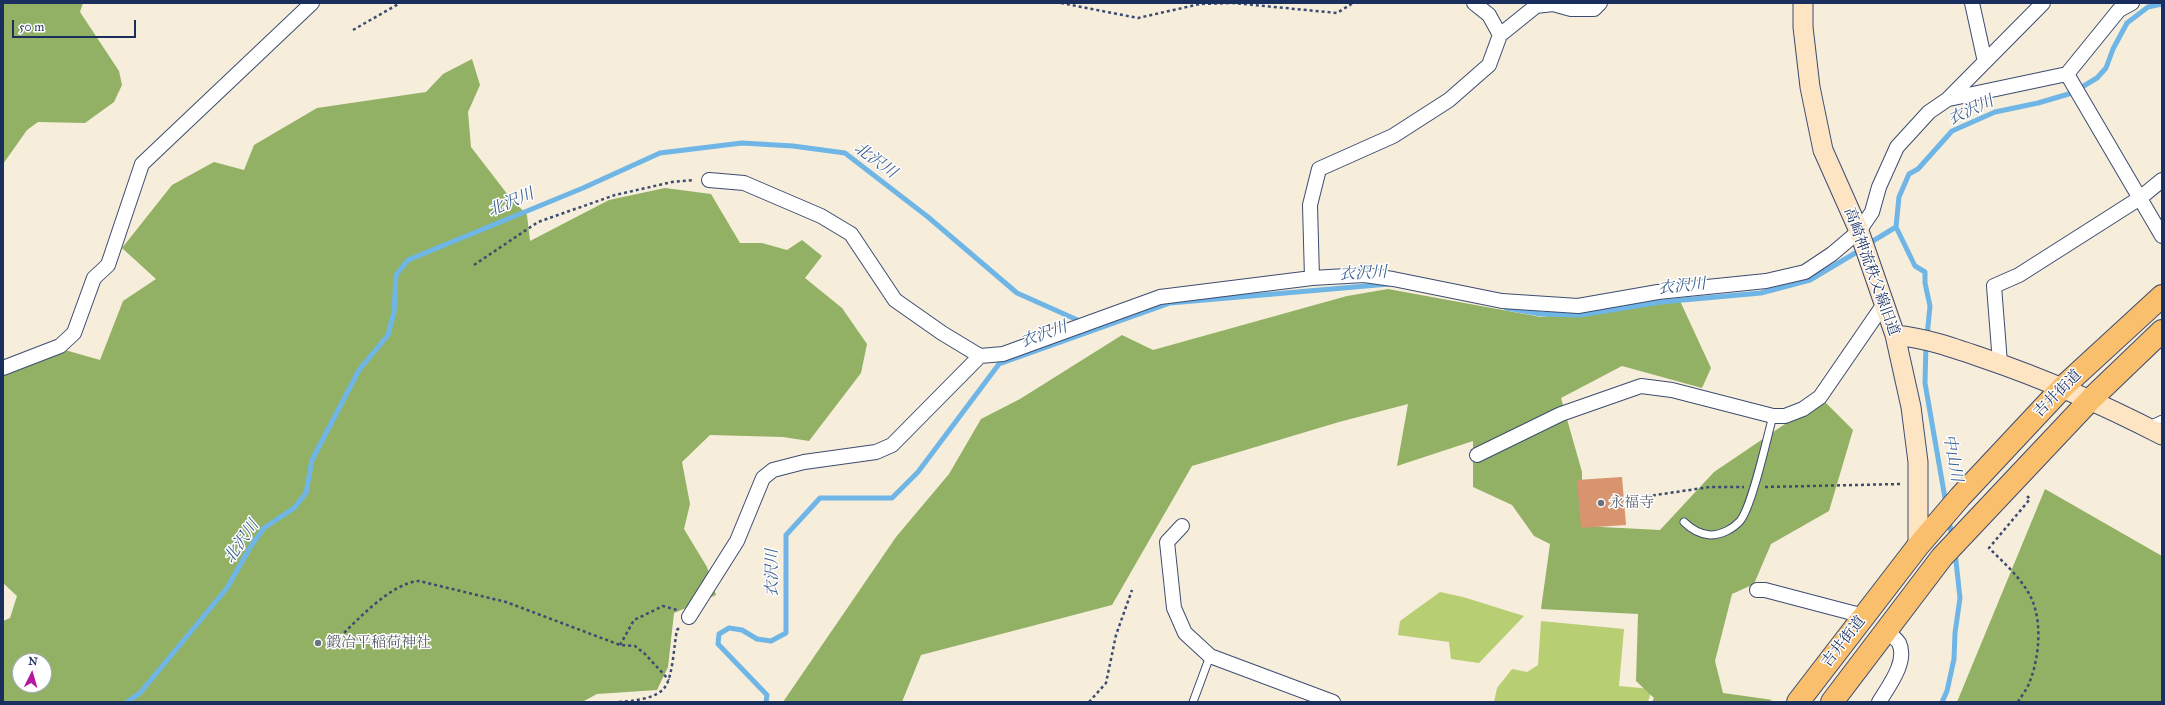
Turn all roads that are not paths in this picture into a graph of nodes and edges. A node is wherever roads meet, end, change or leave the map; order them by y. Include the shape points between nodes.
1 (312, 3) edge
2 (1474, 3) edge
3 (1600, 3) edge
4 (1803, 3) edge
5 (1972, 3) edge
6 (2043, 3) edge
7 (2132, 3) edge
8 (1500, 35) junction
9 (1985, 62) junction
10 (2067, 74) junction
11 (1948, 100) junction
12 (709, 180) road end
13 (2162, 180) edge
14 (2140, 198) junction
15 (1859, 231) junction
16 (2162, 236) edge
17 (1312, 278) junction
18 (2162, 296) edge
19 (1884, 304) junction
20 (2162, 331) edge
21 (1895, 335) junction
22 (980, 356) junction
23 (2000, 364) junction
24 (3, 368) edge
25 (2063, 387) junction
26 (2091, 399) junction
27 (1773, 416) junction
28 (2154, 423) edge
29 (2162, 435) edge
30 (1477, 455) dead end
31 (1684, 522) dead end
32 (1182, 526) dead end
33 (1918, 546) junction
34 (1757, 590) dead end
35 (690, 615) road end
36 (1864, 616) junction
37 (1885, 630) junction
38 (1210, 656) junction
39 (1193, 702) edge
40 (1333, 702) edge
41 (1798, 702) edge
42 (1832, 702) edge
43 (1879, 702) edge

1 - 24 street via 142,164 108,265 94,278 74,333 60,346
2 - 8 street via 1489,15
3 - 8 street via 1594,9 1571,9 1553,4 1536,6
4 - 15 street, 高崎神流秩父線旧道 via 1810,87 1823,150
5 - 9 street
6 - 9 street
7 - 10 street via 2119,10
8 - 17 street via 1489,65 1449,100 1393,136 1319,169 1310,205
9 - 11 street
10 - 11 street
10 - 14 street
11 - 15 street via 1929,112 1897,147 1879,187 1872,212
12 - 22 street via 744,183 821,216 851,234 895,300
13 - 14 street
14 - 16 street
14 - 23 street via 2019,275 1994,286
15 - 17 street via 1805,272 1766,281 1658,292 1578,306 1502,300 1364,275
15 - 19 street, 高崎神流秩父線旧道
17 - 22 street via 1160,296 1003,354
18 - 25 main road, 吉井街道
19 - 21 street, 高崎神流秩父線旧道
19 - 27 street via 1820,397 1803,409 1785,416
20 - 26 main road, 吉井街道
21 - 23 street via 1936,342
21 - 33 street, 高崎神流秩父線旧道 via 1911,407 1918,462
22 - 35 street via 892,445 876,452 804,462 773,470 763,478 737,541
23 - 25 street
25 - 26 street
25 - 33 main road, 吉井街道
26 - 28 street
26 - 37 main road, 吉井街道 via 1965,531
27 - 30 street via 1672,390 1642,386 1561,414
27 - 31 lane via 1753,487 1740,521 1716,535 1701,534
28 - 29 street
32 - 38 street via 1167,542 1174,608 1185,633
33 - 36 main road, 吉井街道
34 - 36 street
36 - 41 main road, 吉井街道
37 - 42 main road, 吉井街道
37 - 43 street via 1898,642 1900,664
38 - 39 lane
38 - 40 street

